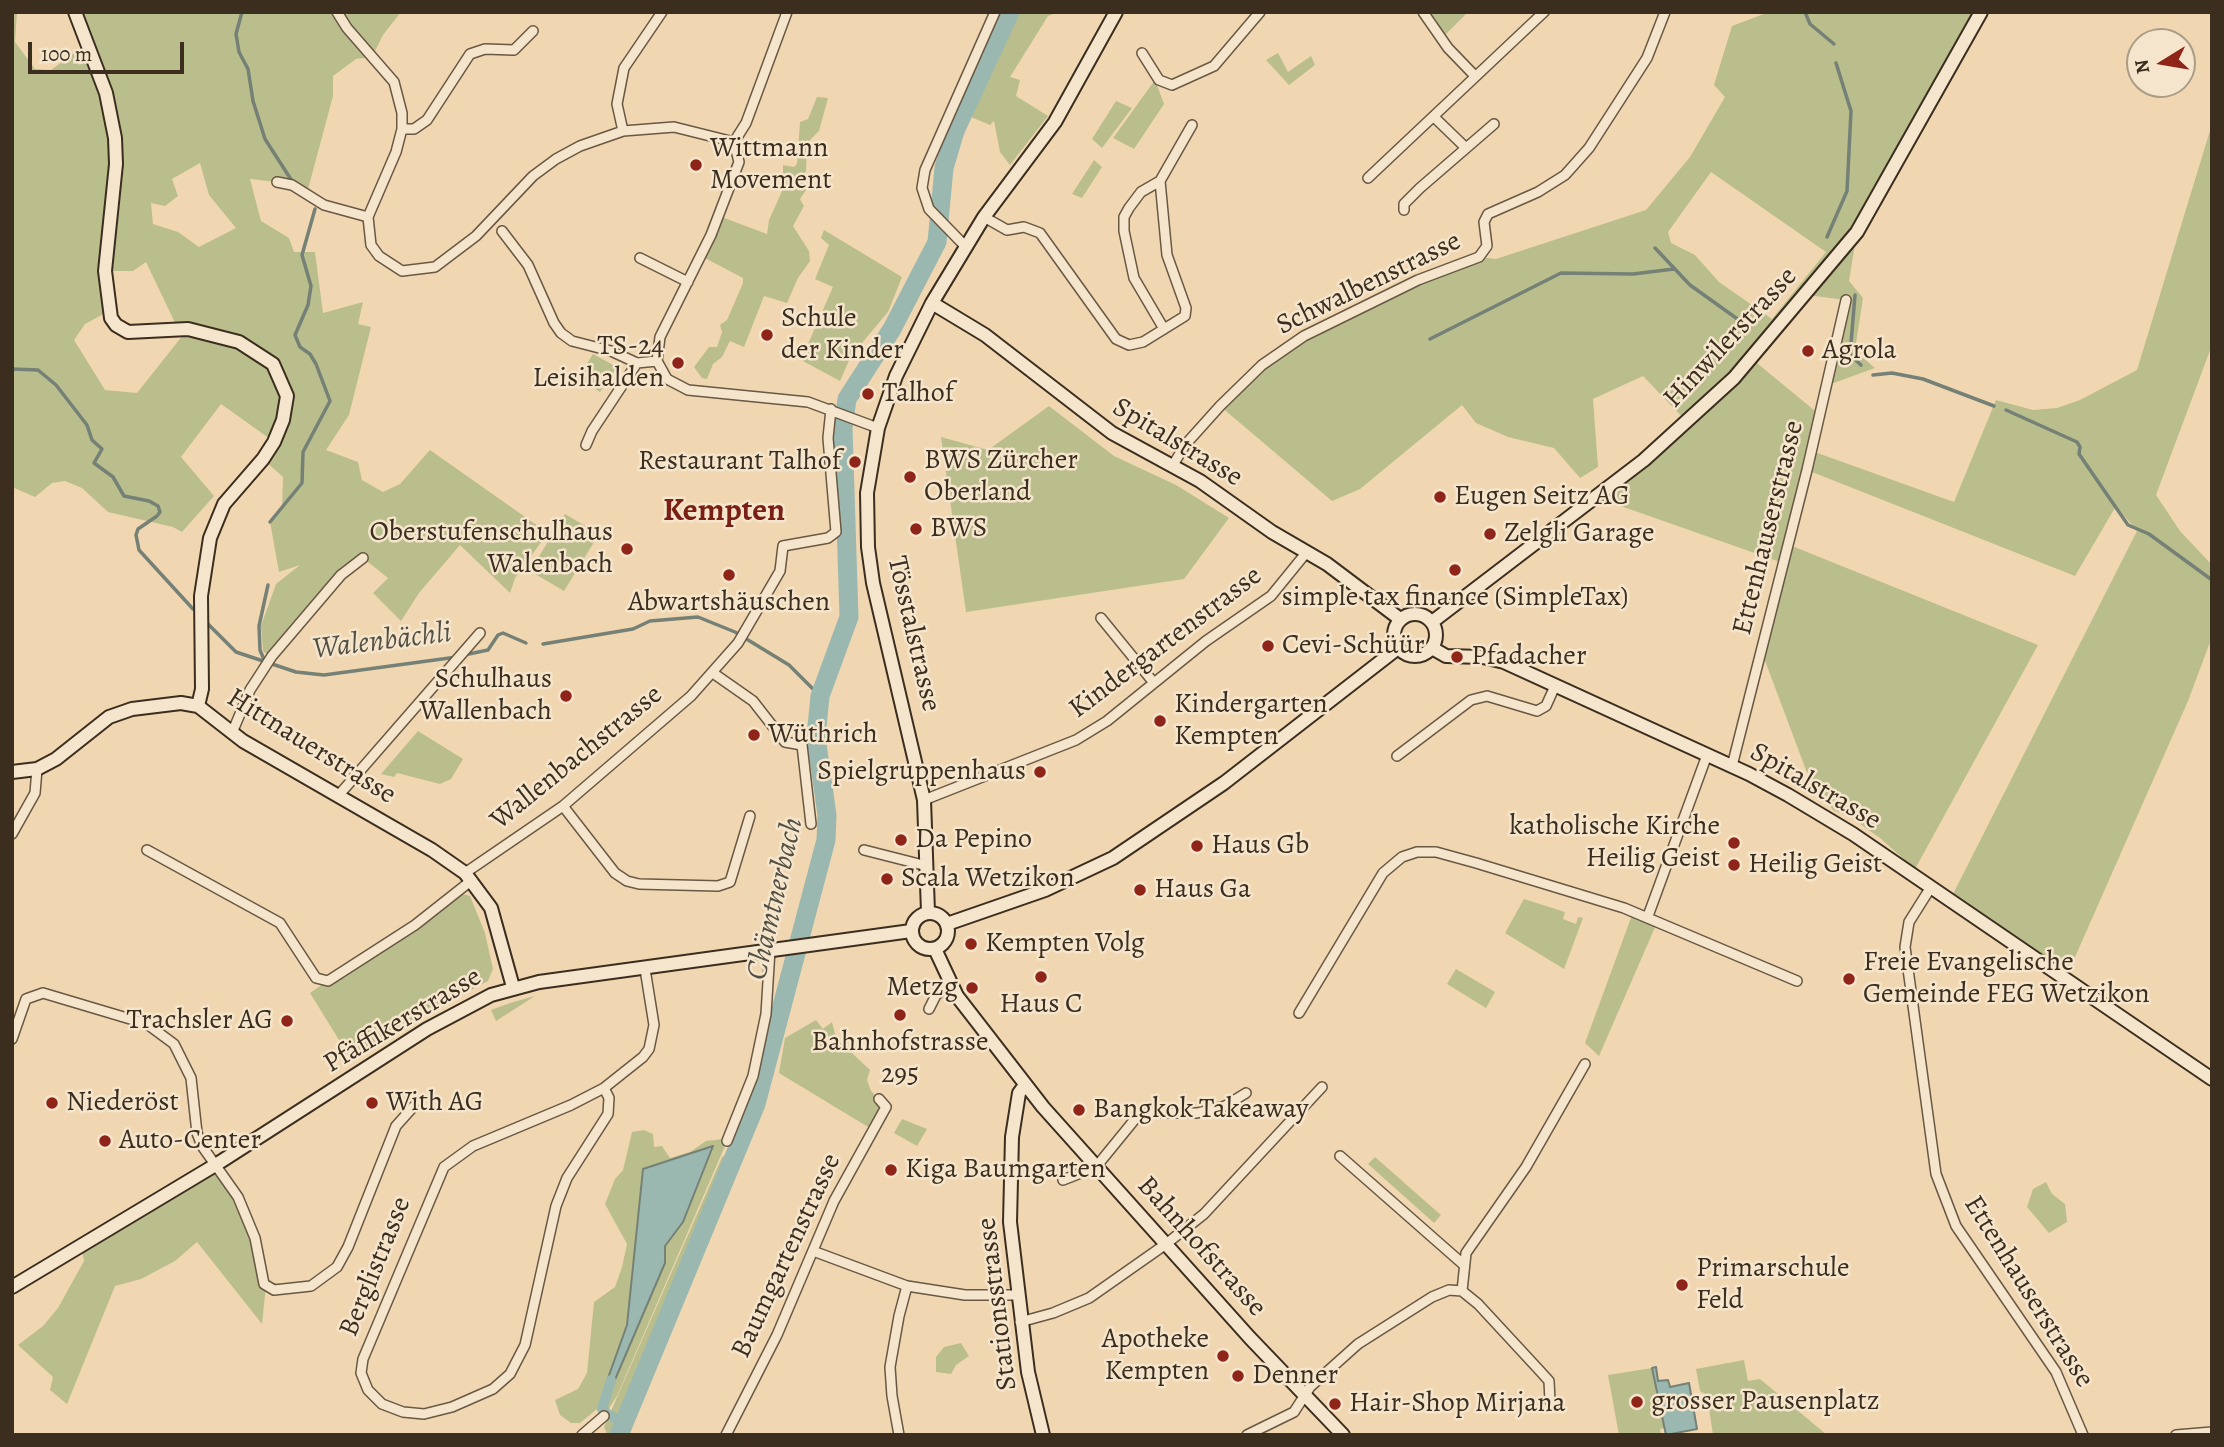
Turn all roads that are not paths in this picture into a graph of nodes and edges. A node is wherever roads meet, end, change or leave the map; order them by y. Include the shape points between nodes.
1 (75, 12) edge
2 (337, 12) edge
3 (662, 12) edge
4 (787, 12) edge
5 (995, 12) edge
6 (1116, 12) edge
7 (1260, 12) edge
8 (1423, 12) edge
9 (1544, 12) edge
10 (1665, 12) edge
11 (1981, 12) edge
12 (533, 31) dead end
13 (1142, 52) dead end
14 (1475, 75) junction
15 (1434, 117) junction
16 (1494, 124) dead end
17 (1192, 125) dead end
18 (402, 129) junction
19 (623, 131) junction
20 (734, 142) junction
21 (1465, 147) junction
22 (1368, 178) dead end
23 (1160, 181) junction
24 (277, 182) dead end
25 (1404, 210) dead end
26 (368, 217) junction
27 (984, 217) junction
28 (502, 231) dead end
29 (965, 246) junction
30 (640, 258) dead end
31 (688, 282) junction
32 (1846, 300) dead end
33 (932, 303) junction
34 (1164, 328) junction
35 (657, 360) junction
36 (637, 363) junction
37 (833, 410) junction
38 (878, 428) junction
39 (586, 445) dead end
40 (1173, 465) junction
41 (1306, 552) junction
42 (363, 558) dead end
43 (1101, 618) dead end
44 (1400, 619) junction
45 (1432, 622) junction
46 (480, 633) dead end
47 (1398, 648) junction
48 (1432, 648) junction
49 (713, 673) junction
50 (1154, 683) junction
51 (1555, 686) junction
52 (198, 706) junction
53 (232, 733) junction
54 (1707, 755) junction
55 (1397, 756) dead end
56 (1732, 766) junction
57 (37, 769) junction
58 (12, 772) edge
59 (338, 796) junction
60 (924, 800) junction
61 (563, 806) junction
62 (750, 816) dead end
63 (811, 824) dead end
64 (12, 834) edge
65 (147, 850) dead end
66 (864, 850) dead end
67 (927, 866) junction
68 (469, 877) junction
69 (1931, 887) junction
70 (928, 912) junction
71 (1648, 916) junction
72 (947, 924) junction
73 (911, 931) junction
74 (935, 948) junction
75 (776, 949) junction
76 (645, 969) junction
77 (1797, 981) dead end
78 (950, 986) junction
79 (513, 987) junction
80 (929, 1009) dead end
81 (1299, 1013) dead end
82 (12, 1039) edge
83 (1585, 1064) dead end
84 (2212, 1079) edge
85 (1025, 1085) junction
86 (1322, 1087) dead end
87 (604, 1088) junction
88 (1246, 1093) dead end
89 (879, 1099) dead end
90 (413, 1107) dead end
91 (727, 1141) dead end
92 (1340, 1156) dead end
93 (217, 1164) junction
94 (1096, 1167) junction
95 (1063, 1181) dead end
96 (1166, 1244) junction
97 (813, 1251) junction
98 (1464, 1265) junction
99 (907, 1286) junction
100 (12, 1287) edge
101 (1462, 1291) junction
102 (1017, 1294) junction
103 (1020, 1322) junction
104 (1305, 1396) junction
105 (1550, 1401) dead end
106 (604, 1416) dead end
107 (2212, 1432) edge
108 (586, 1434) edge
109 (726, 1435) edge
110 (899, 1435) edge
111 (1044, 1435) edge
112 (1247, 1435) edge
113 (1343, 1435) edge
114 (2083, 1435) edge
115 (2176, 1435) edge

1 - 52 main road via 106,93 115,138 105,271 111,318 128,332 188,330 239,342 272,364 287,396 274,442 224,504 210,538 201,596 202,689
2 - 18 street via 394,82
3 - 19 street via 624,68 617,104
4 - 20 street via 746,123
5 - 29 street via 925,170 922,188 929,209
6 - 27 main road, Tösstalstrasse via 1055,122
7 - 13 street via 1214,66 1172,85 1159,80
8 - 14 street via 1448,48
9 - 14 street
10 - 40 street, Schwalbenstrasse via 1647,58 1589,148 1565,175 1488,215 1484,222 1487,246 1479,257 1418,280 1304,337 1262,365 1185,445
11 - 45 main road, Hinwilerstrasse via 1857,232 1734,378 1644,460
12 - 18 street via 514,50 470,54 427,120 414,129
14 - 15 street
15 - 21 street
15 - 22 street
16 - 21 street, Schwalbenstrasse
17 - 23 street
18 - 26 street
19 - 20 street via 674,127
19 - 26 street via 556,159 533,176 476,236 435,267 402,271 391,266 372,245
20 - 31 street via 739,162
21 - 25 street, Schwalbenstrasse via 1404,204
23 - 34 street via 1167,255 1186,307 1185,316
23 - 34 street via 1141,192 1129,208 1124,231 1134,278
24 - 26 street via 292,185 324,205
27 - 29 main road, Tösstalstrasse
27 - 34 street via 1007,230 1024,228 1040,233 1116,340 1129,345 1143,342
28 - 36 street via 528,265 561,333
29 - 33 main road, Tösstalstrasse
30 - 31 street
31 - 35 street via 660,337
32 - 56 street, Ettenhauserstrasse
33 - 38 main road, Tösstalstrasse
33 - 40 main road, Spitalstrasse via 985,335 1112,433
35 - 36 street
35 - 37 street via 667,379 688,390 792,399
36 - 39 street
37 - 38 street
37 - 49 street, Wallenbachstrasse via 828,438 836,531 828,538 783,546 780,571 738,643
38 - 60 main road, Tösstalstrasse via 868,486 873,583
40 - 41 main road, Spitalstrasse
41 - 44 main road, Spitalstrasse
41 - 50 street, Kindergartenstrasse via 1271,596
42 - 53 street via 317,601 267,663
43 - 50 street
44 - 45 main road via 1417,614
44 - 47 main road via 1394,636
45 - 48 main road via 1436,635
46 - 59 street
47 - 48 main road via 1412,656
47 - 72 main road via 1224,783 1113,858 1045,890
48 - 51 main road, Spitalstrasse via 1446,656 1492,658
49 - 61 street, Wallenbachstrasse via 640,743
49 - 63 street via 753,701 785,742 802,745
50 - 60 street, Kindergartenstrasse via 1076,740
51 - 54 main road, Spitalstrasse
51 - 55 street via 1546,706 1537,711 1487,696 1471,700
52 - 53 main road, Hittnauerstrasse
52 - 57 main road, Hittnauerstrasse via 181,703 132,709 109,717
53 - 59 main road, Hittnauerstrasse
54 - 56 main road, Spitalstrasse
54 - 71 street
56 - 69 main road, Spitalstrasse via 1811,808
57 - 58 main road, Hittnauerstrasse
57 - 64 street via 35,793
59 - 68 main road, Hittnauerstrasse via 452,862
60 - 67 main road, Tösstalstrasse
61 - 62 street via 615,873 639,884 718,886 730,882
61 - 68 street, Wallenbachstrasse
65 - 68 street, Wallenbachstrasse via 280,923 316,978 328,981 415,925
66 - 67 street
67 - 70 main road, Tösstalstrasse
68 - 79 main road, Hittnauerstrasse via 491,908
69 - 84 main road, Spitalstrasse
69 - 114 street, Ettenhauserstrasse via 1909,922 1905,947 1936,1174 1956,1226 2056,1372
70 - 72 main road
70 - 73 main road via 918,916
71 - 77 street
71 - 81 street via 1436,852 1409,854 1383,873
72 - 74 main road via 945,942
73 - 74 main road via 919,946
73 - 75 main road, Pfäffikerstrasse
74 - 78 main road, Bahnhofstrasse
75 - 76 main road, Pfäffikerstrasse
75 - 91 street via 753,1076
76 - 79 main road, Pfäffikerstrasse
76 - 87 street, Berglistrasse via 654,1026 649,1049
78 - 80 street via 936,995
78 - 85 main road, Bahnhofstrasse
79 - 93 main road, Pfäffikerstrasse via 427,1029
82 - 93 street via 26,999 43,993 159,1030 185,1061 197,1133
83 - 98 street via 1526,1167 1472,1242
85 - 94 main road, Bahnhofstrasse
85 - 102 main road, Stationsstrasse via 1019,1093 1012,1137 1010,1222
86 - 96 street via 1204,1213
87 - 87 street, Berglistrasse via 473,1146 444,1167 363,1359 361,1373 368,1390 382,1404 425,1414 493,1389 510,1374 525,1345 556,1206 567,1178 608,1114
88 - 94 street via 1225,1106 1197,1113 1140,1113
89 - 97 street, Baumgartenstrasse via 886,1107 834,1201
90 - 93 street via 396,1126 345,1256 328,1276 304,1288 278,1290 264,1284 251,1226 232,1184
92 - 98 street
93 - 100 main road, Pfäffikerstrasse
94 - 95 street
94 - 96 main road, Bahnhofstrasse
96 - 103 street via 1088,1298
96 - 104 main road, Bahnhofstrasse
97 - 99 street
97 - 109 street, Baumgartenstrasse
98 - 101 street
99 - 102 street via 965,1295
99 - 110 street via 890,1367
101 - 104 street via 1449,1290 1432,1297 1359,1344 1333,1363
101 - 105 street via 1549,1381
102 - 103 main road, Stationsstrasse
103 - 111 main road, Stationsstrasse
104 - 112 street via 1294,1412
104 - 113 main road, Bahnhofstrasse
106 - 108 street
107 - 115 street

